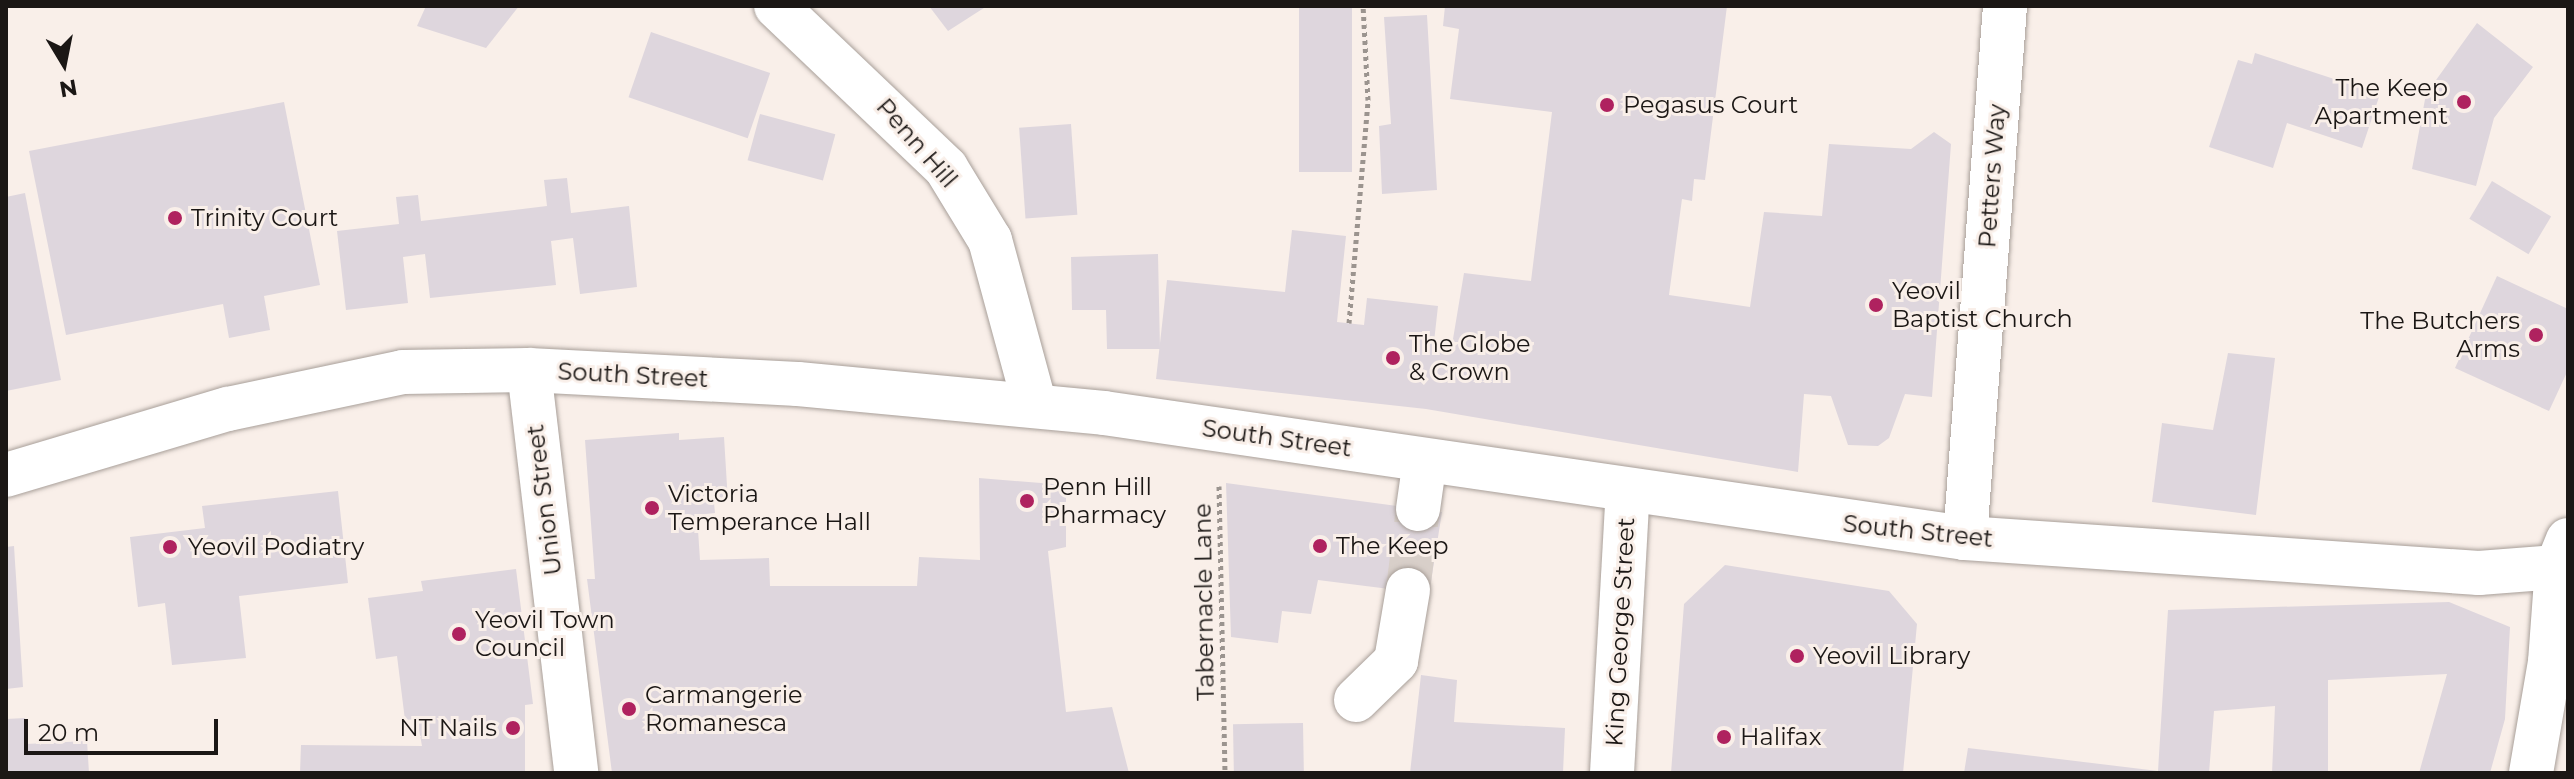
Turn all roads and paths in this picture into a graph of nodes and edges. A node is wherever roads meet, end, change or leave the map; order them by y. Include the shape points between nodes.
1 (776, 6) edge
2 (1363, 6) edge
3 (2005, 6) edge
4 (1349, 323) dead end
5 (529, 370) junction
6 (1035, 406) junction
7 (1218, 429) junction
8 (1425, 460) junction
9 (6, 475) edge
10 (1628, 490) junction
11 (1418, 509) tunnel mouth
12 (1965, 538) junction
13 (2564, 560) edge
14 (1408, 590) tunnel mouth
15 (1356, 700) dead end
16 (576, 773) edge
17 (1225, 773) edge
18 (1612, 773) edge
19 (2531, 773) edge

1 - 6 street, Penn Hill via 946,168 990,240
2 - 4 path via 1368,100
3 - 12 street, Petters Way
5 - 6 street, South Street via 798,384
5 - 9 street, South Street via 403,372 228,409
5 - 16 street, Union Street
6 - 7 street, South Street
7 - 8 street, South Street
7 - 17 path, Tabernacle Lane
8 - 10 street, South Street
8 - 11 street
10 - 12 street, South Street
10 - 18 street, King George Street
12 - 13 street, South Street via 2479,573
13 - 19 street
14 - 15 street via 1396,661

